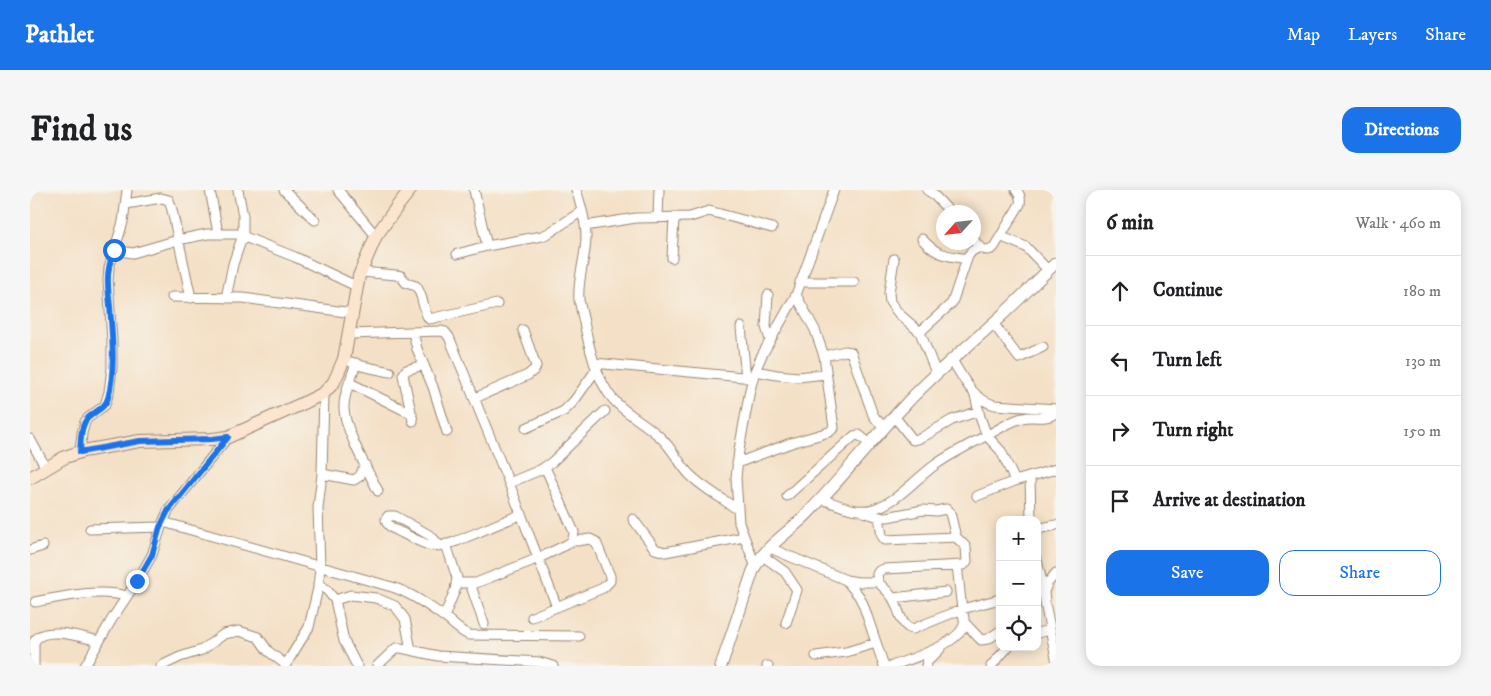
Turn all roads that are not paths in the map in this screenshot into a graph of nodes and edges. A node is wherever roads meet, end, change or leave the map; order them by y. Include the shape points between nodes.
1 (127, 190) edge
2 (210, 190) edge
3 (238, 190) edge
4 (284, 190) edge
5 (338, 190) edge
6 (410, 190) edge
7 (474, 190) edge
8 (576, 190) edge
9 (659, 190) edge
10 (834, 190) edge
11 (927, 190) edge
12 (1016, 190) edge
13 (126, 204) junction
14 (943, 205) edge
15 (582, 211) junction
16 (658, 217) junction
17 (674, 217) junction
18 (316, 220) dead end
19 (585, 226) junction
20 (772, 228) dead end
21 (218, 233) junction
22 (243, 235) junction
23 (376, 236) junction
24 (1000, 236) junction
25 (922, 239) dead end
26 (178, 240) junction
27 (487, 246) junction
28 (981, 246) edge
29 (114, 250) junction
30 (973, 250) edge
31 (457, 254) dead end
32 (672, 258) dead end
33 (894, 259) dead end
34 (967, 260) junction
35 (1052, 266) edge
36 (361, 272) junction
37 (800, 282) junction
38 (854, 282) dead end
39 (358, 286) junction
40 (796, 294) junction
41 (768, 295) dead end
42 (172, 297) dead end
43 (191, 298) junction
44 (226, 298) junction
45 (497, 304) dead end
46 (353, 313) junction
47 (993, 323) junction
48 (741, 327) dead end
49 (523, 330) dead end
50 (414, 332) junction
51 (920, 332) junction
52 (349, 334) junction
53 (770, 340) junction
54 (1043, 347) dead end
55 (824, 356) junction
56 (952, 360) junction
57 (350, 361) junction
58 (424, 365) junction
59 (595, 366) junction
60 (390, 372) dead end
61 (936, 373) junction
62 (826, 374) junction
63 (752, 376) junction
64 (350, 383) junction
65 (324, 393) junction
66 (975, 395) junction
67 (475, 398) junction
68 (605, 411) dead end
69 (978, 411) junction
70 (1056, 411) edge
71 (894, 416) junction
72 (884, 427) junction
73 (526, 428) dead end
74 (447, 432) dead end
75 (987, 436) junction
76 (228, 437) junction
77 (30, 438) edge
78 (870, 444) junction
79 (80, 452) junction
80 (737, 463) junction
81 (365, 464) junction
82 (545, 467) junction
83 (46, 468) junction
84 (1056, 470) edge
85 (322, 474) junction
86 (1030, 477) junction
87 (30, 478) edge
88 (1015, 481) junction
89 (509, 482) junction
90 (378, 491) dead end
91 (787, 496) dead end
92 (977, 496) dead end
93 (821, 499) junction
94 (738, 510) junction
95 (863, 512) junction
96 (522, 514) junction
97 (1031, 516) edge
98 (879, 517) junction
99 (632, 519) dead end
100 (162, 524) junction
101 (1056, 525) edge
102 (1041, 528) edge
103 (90, 529) dead end
104 (744, 537) junction
105 (956, 537) junction
106 (573, 540) junction
107 (443, 545) junction
108 (43, 546) dead end
109 (30, 550) edge
110 (766, 552) junction
111 (539, 558) junction
112 (756, 565) junction
113 (957, 566) junction
114 (320, 567) junction
115 (1056, 573) edge
116 (846, 580) junction
117 (878, 582) junction
118 (456, 583) junction
119 (470, 583) junction
120 (318, 584) junction
121 (946, 592) dead end
122 (1041, 592) edge
123 (127, 596) junction
124 (893, 598) junction
125 (335, 600) junction
126 (36, 602) dead end
127 (996, 602) edge
128 (557, 607) junction
129 (962, 609) junction
130 (444, 617) junction
131 (532, 617) dead end
132 (786, 623) dead end
133 (965, 623) junction
134 (484, 624) dead end
135 (1050, 630) junction
136 (1041, 632) edge
137 (996, 634) edge
138 (579, 636) dead end
139 (99, 641) junction
140 (876, 642) junction
141 (942, 646) junction
142 (411, 650) junction
143 (1005, 651) edge
144 (816, 656) dead end
145 (1056, 658) edge
146 (460, 662) edge
147 (491, 662) edge
148 (34, 666) edge
149 (85, 666) edge
150 (161, 666) edge
151 (286, 666) edge
152 (357, 666) edge
153 (377, 666) edge
154 (553, 666) edge
155 (721, 666) edge
156 (884, 666) edge
157 (892, 666) edge
158 (926, 666) edge
159 (992, 666) edge

1 - 13 street
2 - 21 street
3 - 22 street via 244,216
4 - 18 street
5 - 23 street
6 - 23 main road
7 - 27 street
8 - 15 street
9 - 16 street
10 - 37 street
11 - 14 street
12 - 24 street via 1020,204
13 - 26 street via 161,198 169,200
13 - 29 street
15 - 19 street
15 - 27 street via 542,236
16 - 17 street
16 - 19 street
17 - 20 street via 690,217 709,211
17 - 32 street
19 - 59 street via 578,289
21 - 22 street
21 - 26 street
22 - 39 street
22 - 44 street
23 - 36 main road
24 - 28 street via 992,250
24 - 35 street via 1026,247
25 - 34 street via 935,251
26 - 29 street via 133,253
26 - 43 street
27 - 31 street
29 - 79 street via 108,280 112,341 109,392 105,405 85,422
30 - 34 street
33 - 51 street via 890,302
34 - 51 street via 952,303
35 - 47 street
36 - 39 main road
36 - 45 street via 396,274 406,283 416,286 429,318
37 - 38 street
37 - 40 street
39 - 46 main road
40 - 53 street
40 - 55 street
41 - 53 street via 766,327
42 - 43 street
43 - 44 street
44 - 46 street
46 - 52 main road
47 - 54 street via 1020,358
47 - 56 street
48 - 63 street
49 - 67 street via 535,370
50 - 52 street
50 - 58 street
50 - 67 street via 445,332
51 - 61 street
52 - 57 main road
53 - 63 street
55 - 62 street
55 - 72 street via 851,352 873,415
56 - 61 street
56 - 66 street
57 - 60 street
57 - 64 street
57 - 65 main road
58 - 64 street via 406,370 403,375 413,418
58 - 74 street
59 - 63 street
59 - 73 street via 574,401 564,411
59 - 94 street via 614,400 660,436 688,473
61 - 71 street
62 - 63 street
62 - 80 street via 834,425 832,430
63 - 80 street
64 - 81 street via 344,402 345,413
65 - 76 main road
65 - 85 street
66 - 69 street
66 - 70 street via 986,404 995,406
67 - 89 street
68 - 82 street
69 - 71 street via 913,440
69 - 75 street
70 - 75 street via 1047,417 1024,417
71 - 72 street
72 - 78 street
75 - 88 street via 1001,451
75 - 95 street via 934,466 903,494
76 - 79 main road via 140,441
76 - 100 street via 168,511
77 - 83 street
78 - 91 street via 859,435 854,436
78 - 93 street
79 - 83 main road
80 - 94 street
81 - 85 street via 358,479 354,480
81 - 90 street
82 - 89 street
82 - 106 street via 574,532
83 - 87 main road
84 - 86 street
85 - 114 street via 318,508
86 - 88 street
86 - 97 street
88 - 92 street
89 - 96 street
93 - 95 street
93 - 110 street
94 - 104 street
95 - 98 street
96 - 107 street
96 - 111 street
98 - 105 street via 885,540
98 - 105 street via 946,509
99 - 104 street via 655,549 665,552
100 - 103 street
100 - 114 street
100 - 123 street via 152,555
101 - 102 street
104 - 112 street
105 - 113 street via 967,550 966,563
106 - 111 street
106 - 128 street via 596,542 610,581 603,588
107 - 107 street via 430,545 392,528 386,519 394,516
107 - 118 street via 457,578
108 - 109 street
110 - 112 street
110 - 116 street
110 - 132 street via 797,590
111 - 119 street
111 - 128 street
112 - 155 street
113 - 117 street via 884,569 877,574
113 - 129 street
114 - 120 street
114 - 130 street via 401,590
115 - 122 street
116 - 117 street
116 - 140 street via 863,604
117 - 124 street
118 - 119 street
118 - 130 street
119 - 134 street
120 - 125 street
120 - 151 street via 309,627
121 - 124 street
122 - 135 street
123 - 126 street via 109,592
123 - 139 street
124 - 129 street via 909,629
125 - 142 street via 351,595 376,598 396,606 404,619
125 - 152 street via 344,641
127 - 129 street
128 - 131 street
129 - 133 street
130 - 138 street via 469,635
133 - 137 street via 981,640
133 - 141 street
135 - 136 street
135 - 145 street
139 - 148 street via 61,633 43,634 34,642
139 - 149 street
140 - 144 street via 838,654
140 - 156 street
141 - 157 street
141 - 158 street
142 - 146 street
142 - 153 street via 396,648
143 - 159 street
146 - 147 street
147 - 154 street via 539,662
150 - 151 street via 202,650 224,634 239,631 258,637 268,651

